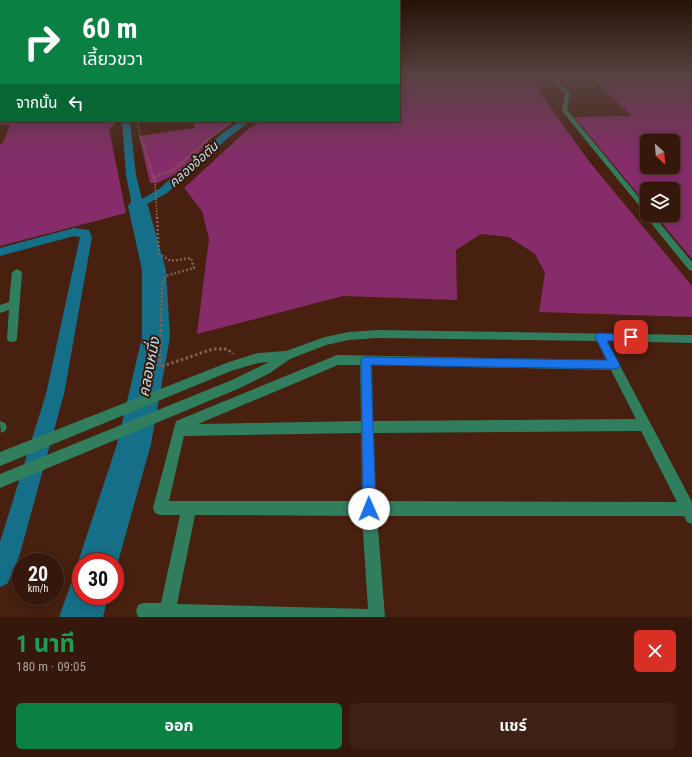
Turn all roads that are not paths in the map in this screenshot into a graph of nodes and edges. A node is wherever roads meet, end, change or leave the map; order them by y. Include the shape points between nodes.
1 (564, 106) edge
2 (640, 203) edge
3 (655, 222) edge
4 (692, 268) edge
5 (17, 272) dead end
6 (14, 304) junction
7 (0, 309) edge
8 (600, 337) junction
9 (12, 338) dead end
10 (692, 339) edge
11 (286, 356) junction
12 (366, 361) junction
13 (614, 365) junction
14 (645, 425) junction
15 (367, 427) junction
16 (179, 430) junction
17 (0, 459) edge
18 (0, 481) edge
19 (189, 508) junction
20 (369, 509) junction
21 (691, 512) edge
22 (144, 611) dead end
23 (167, 614) edge
24 (369, 617) edge
25 (377, 617) edge

1 - 2 street via 564,110
3 - 4 street
5 - 6 street
6 - 7 street
6 - 9 street
8 - 10 street
8 - 11 street via 377,334 325,341
8 - 13 street
11 - 17 street via 242,362
11 - 18 street via 266,370 236,384
12 - 13 street
12 - 15 street
12 - 16 street via 337,360 180,426
13 - 14 street
14 - 15 street
14 - 21 street
15 - 16 street
15 - 20 street
16 - 19 street via 160,508
19 - 20 street
19 - 23 street
20 - 21 street
20 - 25 street
22 - 23 street
23 - 24 street

